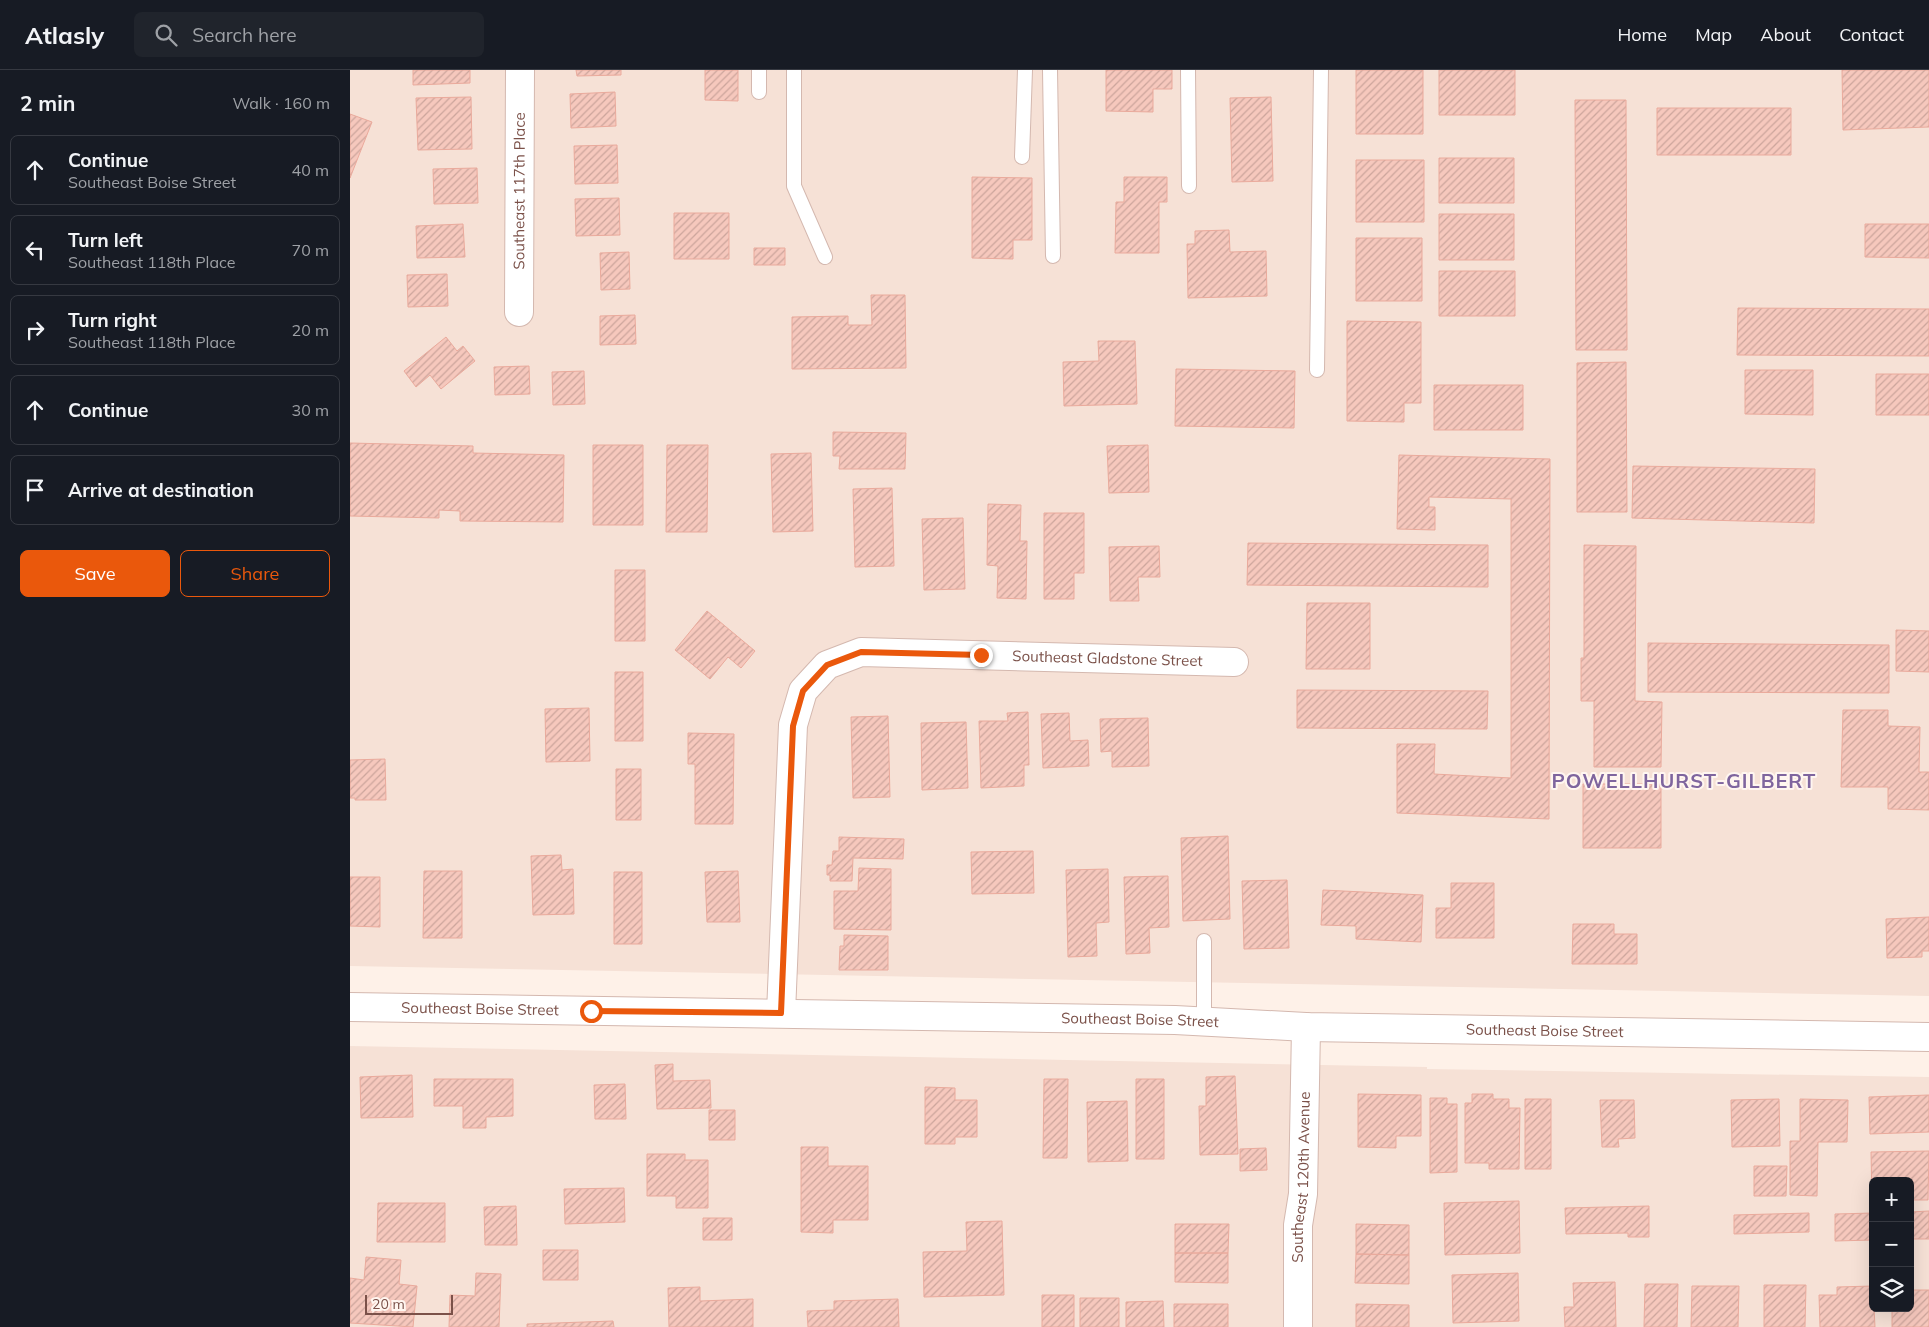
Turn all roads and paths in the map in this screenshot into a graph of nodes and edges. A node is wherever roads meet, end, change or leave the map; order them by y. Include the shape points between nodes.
1 (520, 70) edge
2 (759, 70) edge
3 (794, 70) edge
4 (1025, 70) edge
5 (1050, 70) edge
6 (1188, 70) edge
7 (1321, 70) edge
8 (759, 92) dead end
9 (1022, 157) dead end
10 (1189, 186) dead end
11 (1053, 256) dead end
12 (825, 257) dead end
13 (519, 312) dead end
14 (1317, 370) dead end
15 (1234, 662) dead end
16 (1204, 940) dead end
17 (350, 1007) edge
18 (781, 1013) junction
19 (1204, 1022) junction
20 (1306, 1027) junction
21 (1929, 1037) edge
22 (1298, 1327) edge

1 - 13 street, Southeast 117th Place
2 - 8 lane
3 - 12 lane via 794,186
4 - 9 lane
5 - 11 lane
6 - 10 lane
7 - 14 lane
15 - 18 street, Southeast Gladstone Street via 861,652 827,665 803,691 793,726
16 - 19 lane
17 - 18 street, Southeast Boise Street
18 - 19 street, Southeast Boise Street
19 - 20 street, Southeast Boise Street
20 - 21 street, Southeast Boise Street
20 - 22 street, Southeast 120th Avenue via 1303,1194 1298,1225

